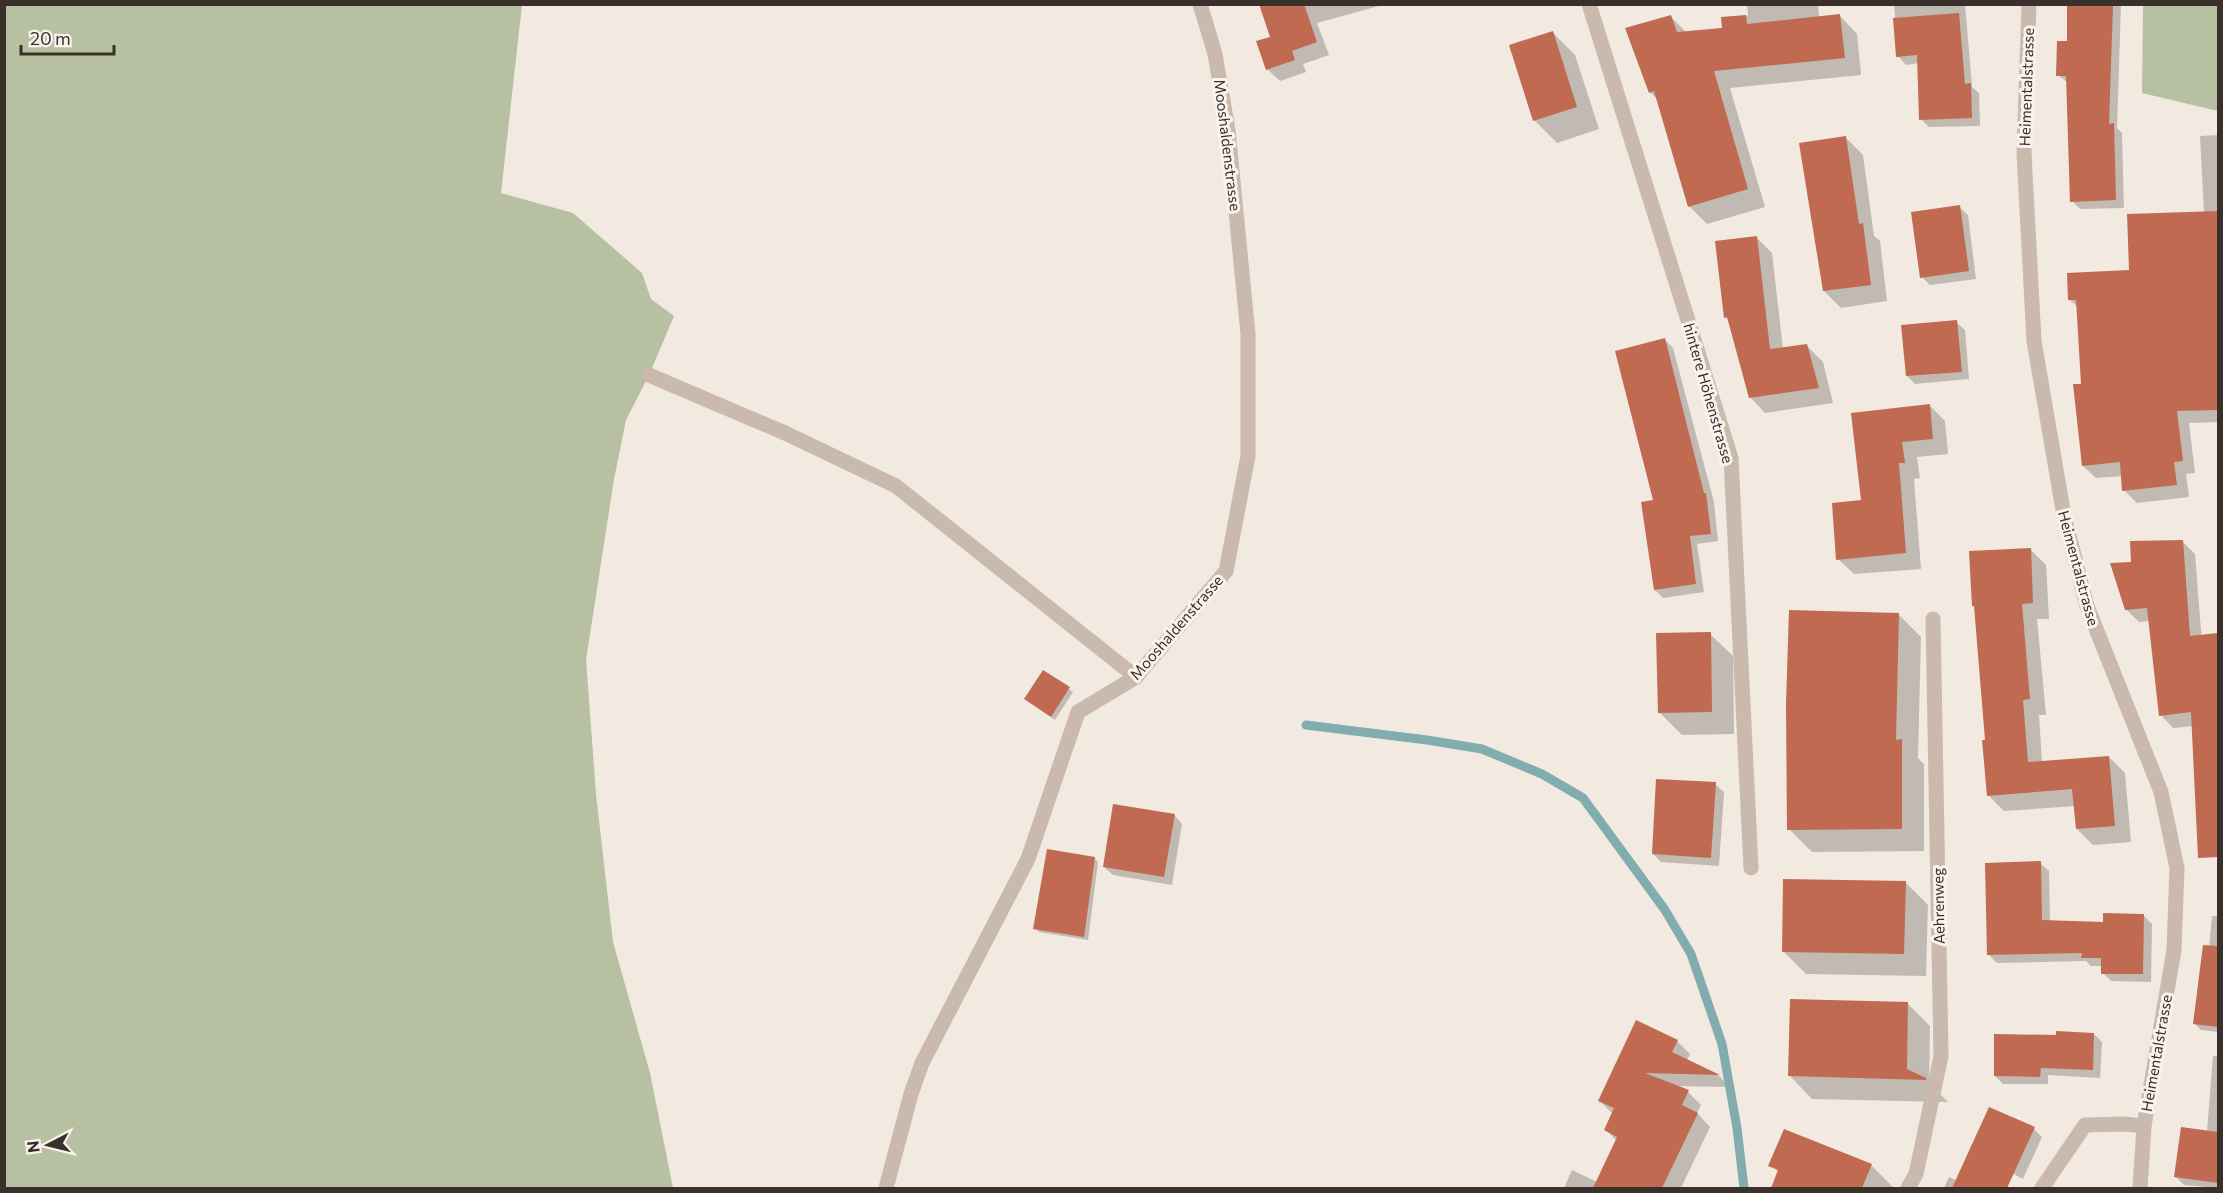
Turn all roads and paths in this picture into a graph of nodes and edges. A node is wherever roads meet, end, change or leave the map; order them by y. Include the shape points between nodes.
1 (1200, 4) edge
2 (1589, 4) edge
3 (2030, 4) edge
4 (649, 375) dead end
5 (1933, 619) dead end
6 (1136, 677) junction
7 (1751, 868) dead end
8 (2144, 1126) junction
9 (886, 1188) edge
10 (1908, 1188) edge
11 (2042, 1188) edge
12 (2140, 1188) edge

1 - 6 street, Mooshaldenstrasse via 1215,54 1228,130 1248,334 1248,456 1226,571
2 - 7 street, hintere Höhenstrasse via 1731,458
3 - 8 street, Heimentalstrasse via 2024,153 2034,341 2064,516 2087,606 2162,792 2177,868 2174,950
4 - 6 street via 896,486
5 - 10 street, Aehrenweg via 1941,1056 1916,1174
6 - 9 street, Mooshaldenstrasse via 1078,712 1028,860 922,1063
8 - 11 street via 2085,1125
8 - 12 street, Heimentalstrasse

